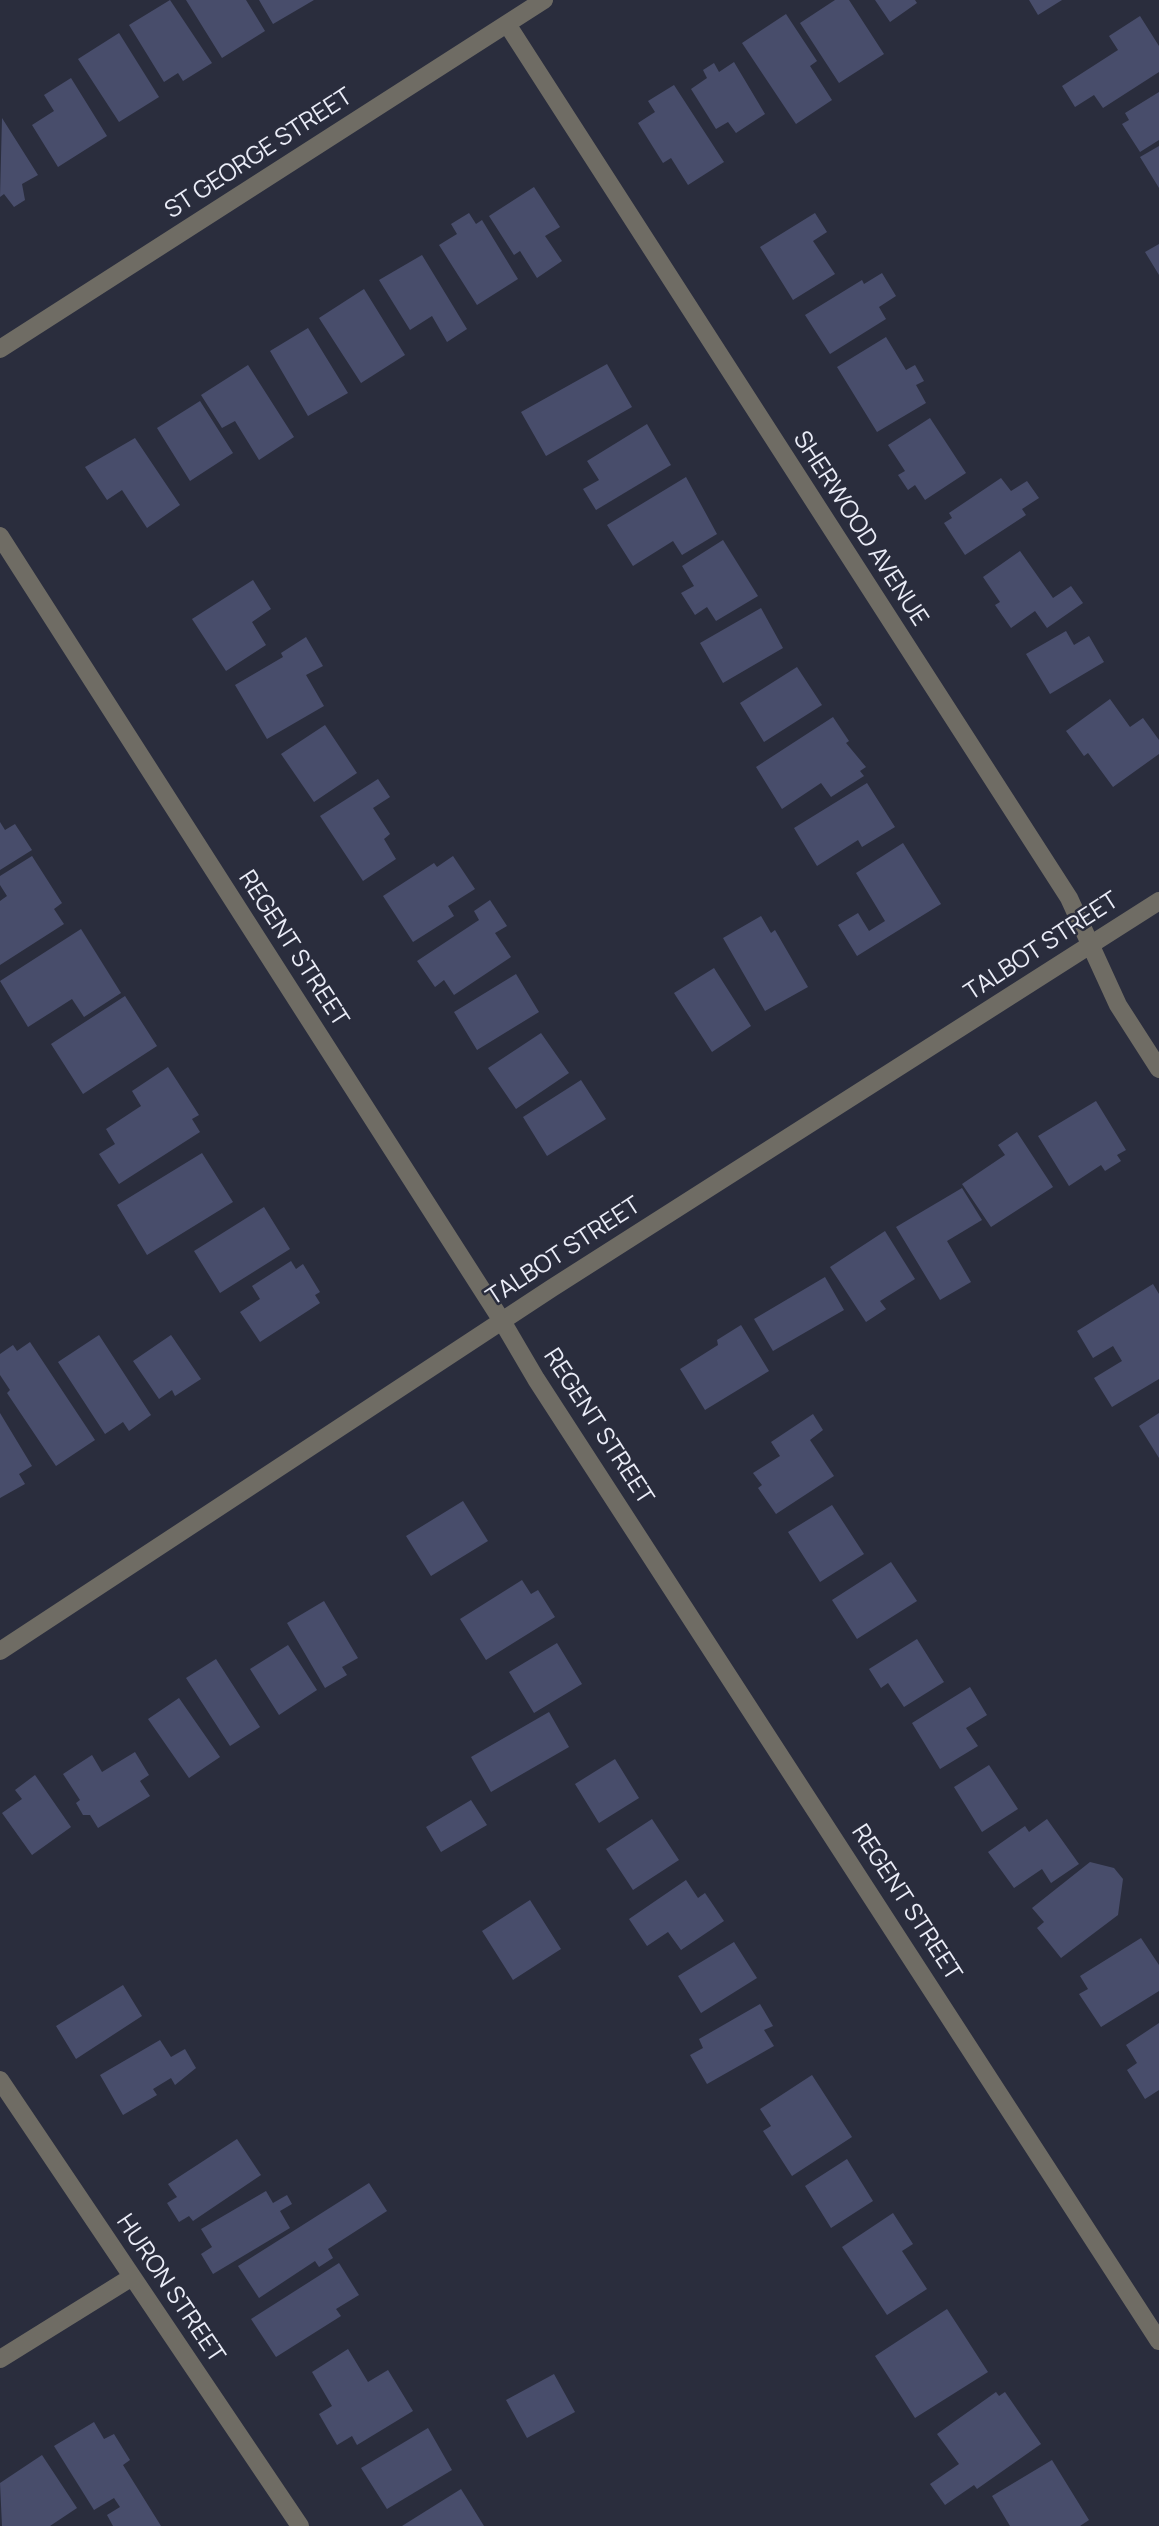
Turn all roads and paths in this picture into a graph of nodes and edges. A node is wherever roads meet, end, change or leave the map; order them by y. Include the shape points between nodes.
1 (544, 0) edge
2 (508, 24) junction
3 (0, 349) edge
4 (0, 536) edge
5 (1159, 901) edge
6 (1090, 945) junction
7 (1159, 1069) edge
8 (502, 1321) junction
9 (0, 1651) edge
10 (0, 2080) edge
11 (132, 2277) junction
12 (1159, 2342) edge
13 (0, 2359) edge
14 (300, 2526) edge

1 - 2 street, ST GEORGE STREET
2 - 3 street, ST GEORGE STREET
2 - 6 street, SHERWOOD AVENUE via 1069,898
4 - 8 street, REGENT STREET
5 - 6 street, TALBOT STREET
6 - 7 street, SHERWOOD AVENUE via 1118,1005
6 - 8 street, TALBOT STREET
8 - 9 street, TALBOT STREET
8 - 12 street, REGENT STREET
10 - 11 street, HURON STREET
11 - 13 street
11 - 14 street, HURON STREET

